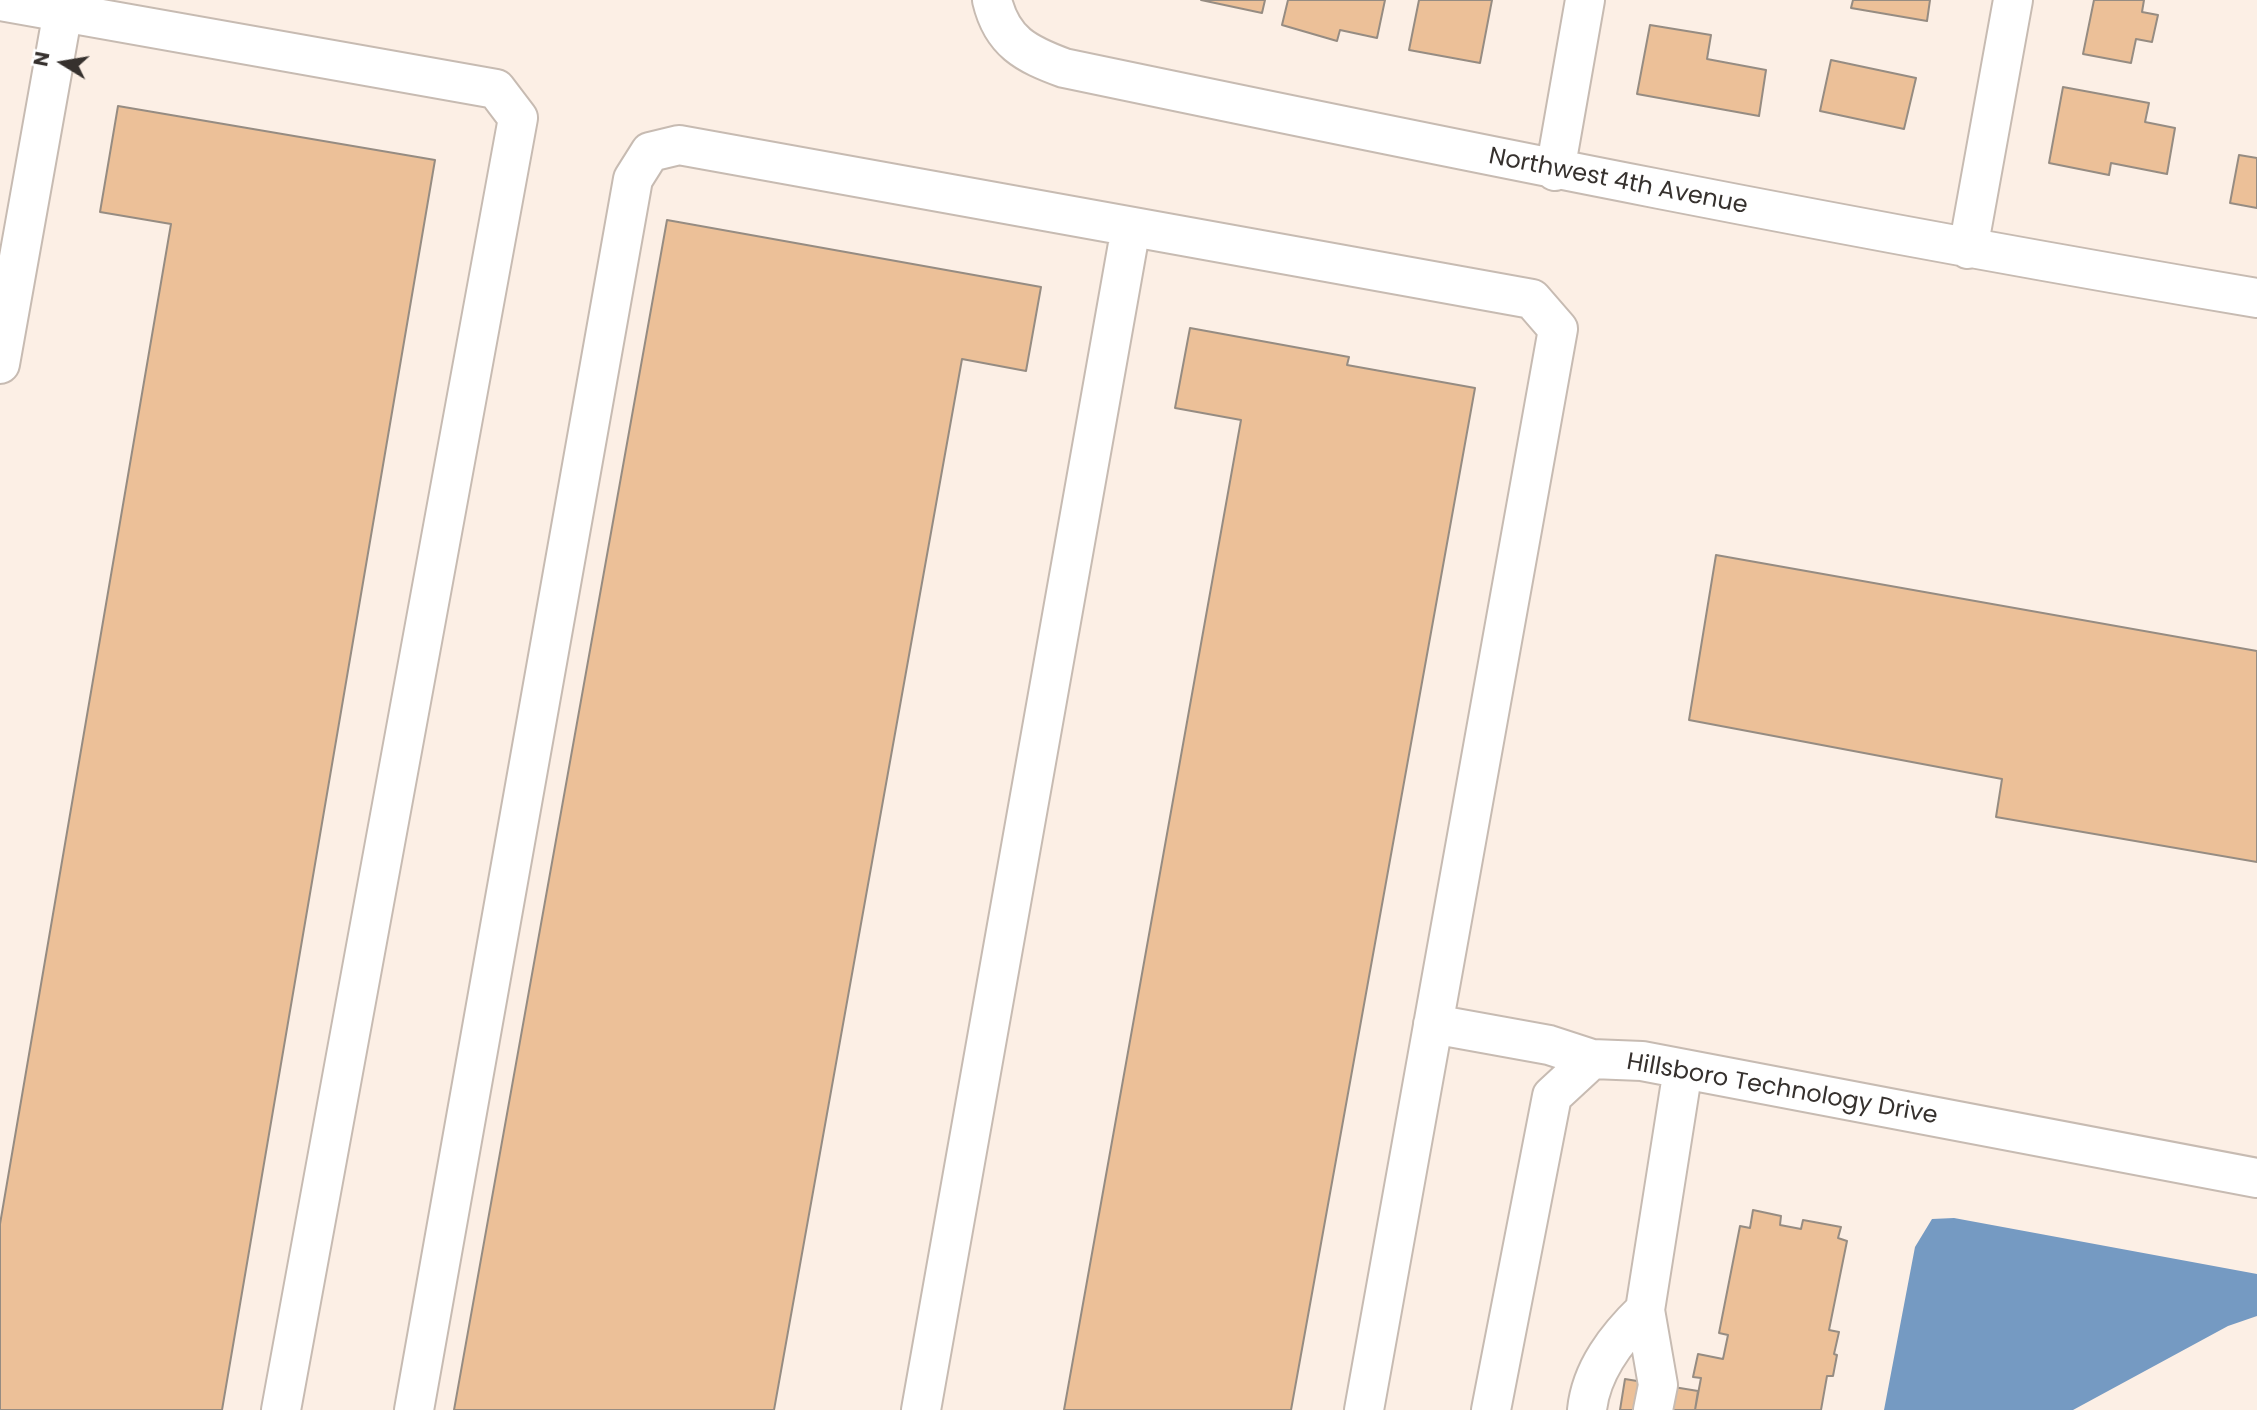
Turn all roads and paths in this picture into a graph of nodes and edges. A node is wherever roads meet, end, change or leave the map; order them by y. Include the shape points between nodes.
1 (1585, 0) edge
2 (2013, 0) edge
3 (0, 1) edge
4 (995, 10) edge
5 (63, 11) junction
6 (1555, 171) junction
7 (1131, 227) junction
8 (1968, 249) junction
9 (2257, 298) edge
10 (0, 364) edge
11 (1433, 1024) junction
12 (1592, 1059) junction
13 (1683, 1069) junction
14 (2257, 1178) edge
15 (1645, 1310) junction
16 (281, 1410) edge
17 (414, 1410) edge
18 (921, 1410) edge
19 (1364, 1410) edge
20 (1491, 1410) edge
21 (1587, 1410) edge
22 (1653, 1410) edge

1 - 6 street
2 - 8 street
3 - 5 street
4 - 6 street, Northwest 4th Avenue via 1017,46 1064,68
5 - 10 street
5 - 16 street via 496,89 518,118
6 - 8 street, Northwest 4th Avenue
7 - 11 street via 1532,299 1558,329
7 - 17 street via 679,145 650,152 638,170
7 - 18 street
8 - 9 street, Northwest 4th Avenue
11 - 12 street via 1521,1039
11 - 19 street
12 - 13 street, Hillsboro Technology Drive
12 - 20 street, Hillsboro Technology Drive via 1552,1096
13 - 14 street, Hillsboro Technology Drive
13 - 15 street
15 - 21 street via 1606,1357
15 - 22 street via 1658,1385

